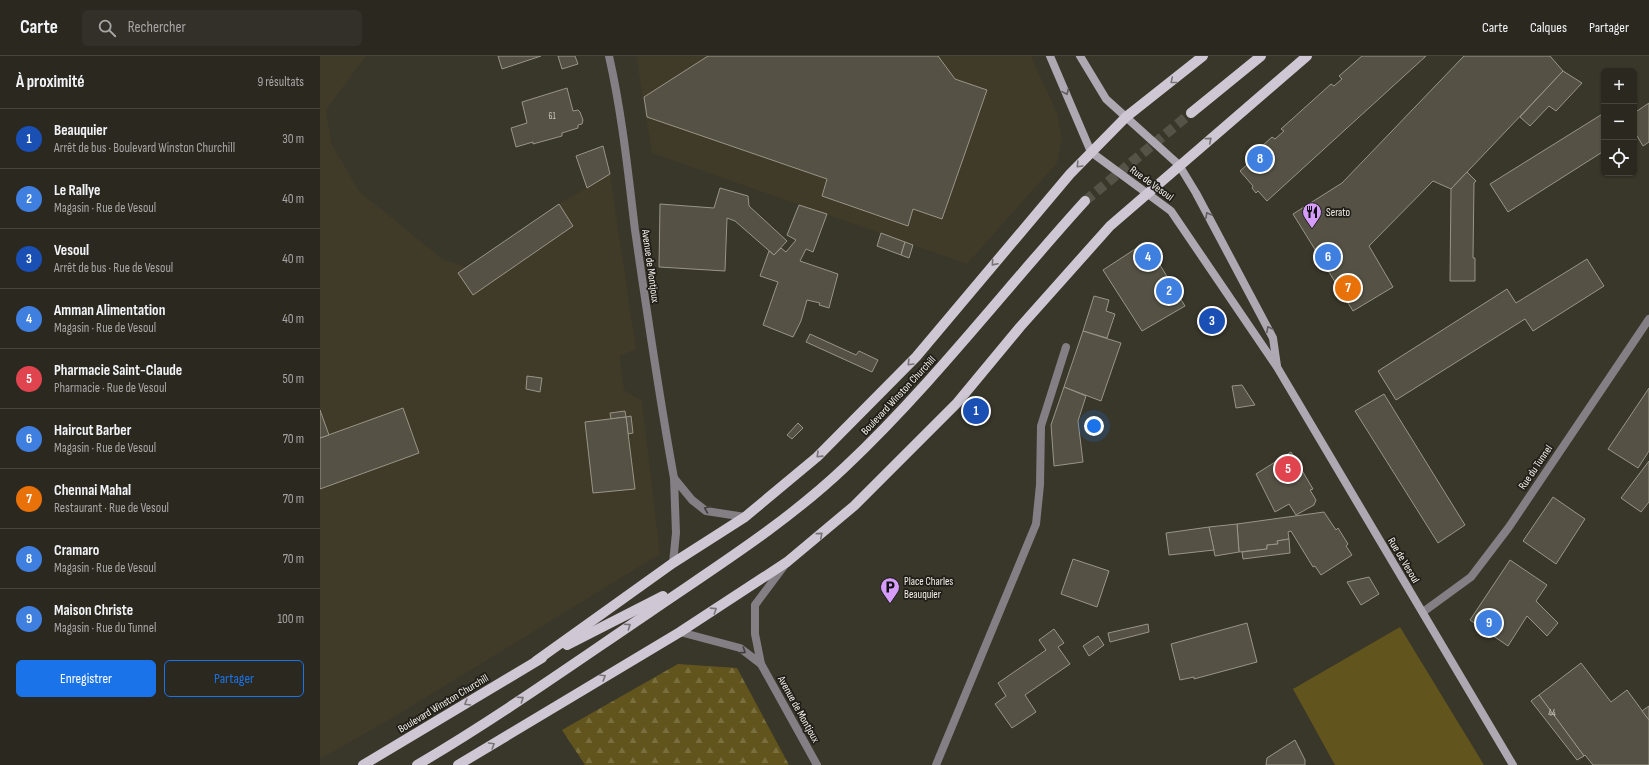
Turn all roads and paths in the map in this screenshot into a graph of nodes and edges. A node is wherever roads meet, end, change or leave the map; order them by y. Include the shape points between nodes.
1 (609, 56) edge
2 (1050, 56) edge
3 (1080, 56) edge
4 (1203, 56) edge
5 (1261, 56) edge
6 (1307, 56) edge
7 (1191, 113) tunnel mouth
8 (1126, 117) junction
9 (1091, 152) junction
10 (1179, 166) junction
11 (1147, 194) junction
12 (1085, 201) tunnel mouth
13 (1649, 318) edge
14 (1066, 347) dead end
15 (1277, 367) junction
16 (674, 478) junction
17 (745, 517) junction
18 (787, 562) junction
19 (673, 563) junction
20 (700, 577) junction
21 (1422, 612) junction
22 (680, 632) junction
23 (536, 661) junction
24 (761, 664) junction
25 (363, 765) edge
26 (417, 765) edge
27 (458, 765) edge
28 (817, 765) edge
29 (936, 765) edge
30 (1513, 765) edge

1 - 16 street, Avenue de Montjoux via 621,124 659,397
2 -> 9 main road
3 - 8 main road, Rue de Vesoul via 1106,99
4 -> 8 main road
5 - 7 main road
10 -> 6 main road
8 - 9 main road
8 - 10 main road, Rue de Vesoul
9 - 11 main road, Rue de Vesoul
9 -> 17 main road via 916,357 817,457
10 - 11 main road
15 -> 10 main road, Rue de Vesoul via 1273,338
11 - 15 main road, Rue de Vesoul via 1171,211
18 -> 11 main road via 854,506 957,403 1020,327 1110,226
12 - 20 main road, Boulevard Winston Churchill via 919,392 845,468 778,524
13 - 21 street, Rue du Tunnel via 1509,527 1472,577
14 - 29 street via 1041,426 1040,485 1036,524
15 - 21 main road, Rue de Vesoul
17 -> 16 street via 706,511 692,500
16 - 19 street, Avenue de Montjoux via 676,533
17 - 19 main road
22 -> 18 main road
18 - 24 street via 755,605 755,634
19 - 23 main road
20 - 23 main road
26 -> 20 main road via 472,733
21 - 30 main road, Rue de Vesoul
22 -> 24 street via 740,648
27 -> 22 main road
23 -> 25 main road, Boulevard Winston Churchill
24 - 28 street, Avenue de Montjoux

